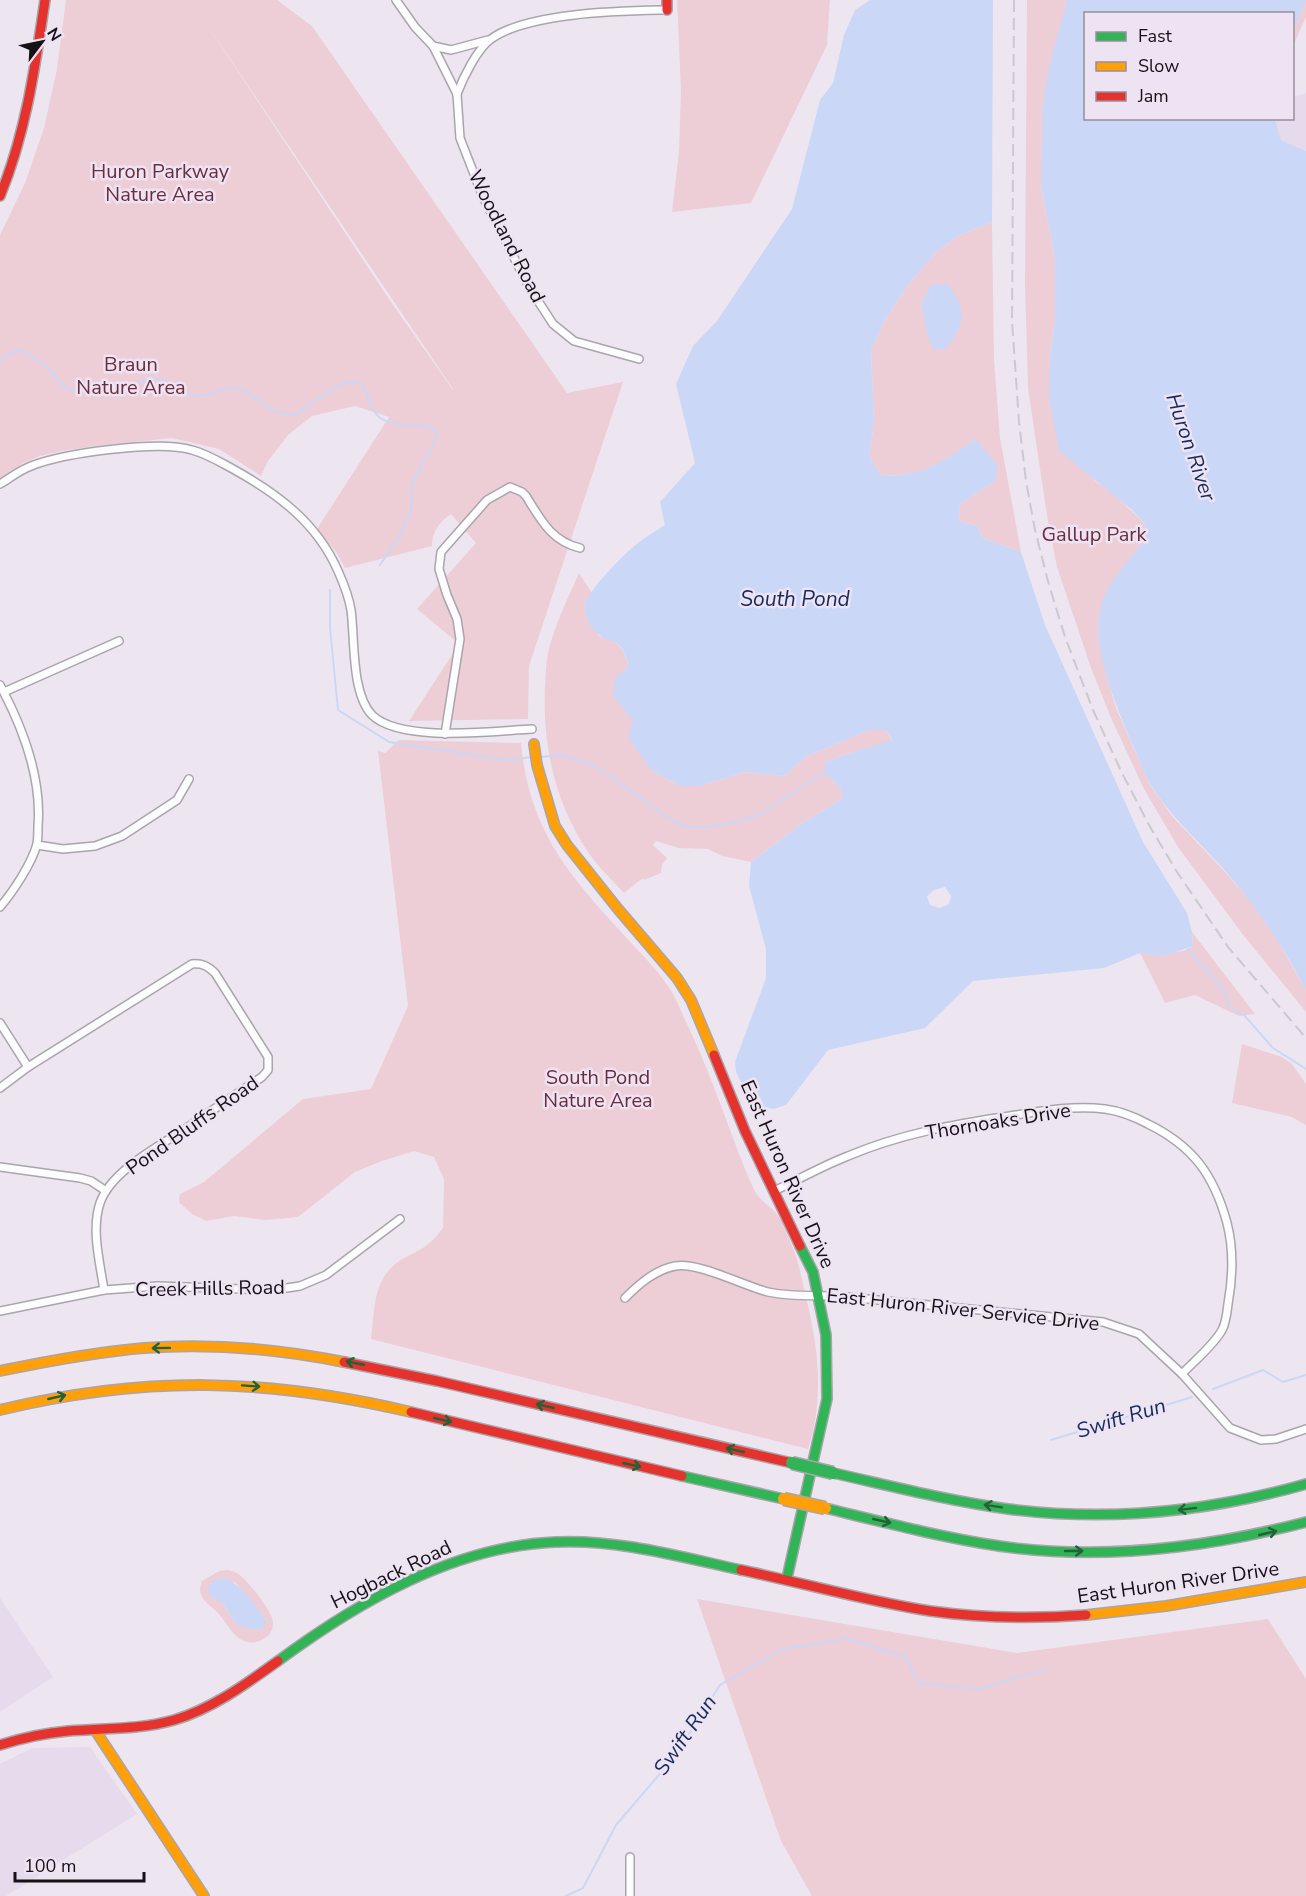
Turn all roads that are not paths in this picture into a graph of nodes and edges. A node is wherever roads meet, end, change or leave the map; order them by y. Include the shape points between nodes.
1 (45, 0) edge
2 (396, 0) edge
3 (667, 5) edge
4 (490, 39) junction
5 (433, 46) junction
6 (457, 94) junction
7 (0, 196) edge
8 (639, 359) dead end
9 (0, 484) edge
10 (580, 548) dead end
11 (119, 641) dead end
12 (2, 689) edge
13 (532, 729) dead end
14 (445, 734) junction
15 (534, 744) dead end
16 (189, 779) dead end
17 (37, 845) junction
18 (0, 908) edge
19 (0, 1023) edge
20 (28, 1067) junction
21 (0, 1088) edge
22 (0, 1167) edge
23 (106, 1191) junction
24 (774, 1191) junction
25 (400, 1219) dead end
26 (104, 1290) junction
27 (819, 1295) junction
28 (625, 1298) dead end
29 (0, 1311) edge
30 (0, 1371) edge
31 (1182, 1374) junction
32 (0, 1410) edge
33 (1306, 1429) edge
34 (1306, 1484) edge
35 (1306, 1522) edge
36 (787, 1578) junction
37 (1306, 1582) edge
38 (95, 1730) junction
39 (0, 1745) edge
40 (630, 1857) dead end
41 (204, 1896) edge
42 (630, 1896) edge

1 - 7 main road via 26,120
2 - 5 street, Woodland Road
3 - 4 street via 533,21
4 - 5 street via 451,50
4 - 6 street via 464,75
5 - 6 street, Woodland Road
6 - 8 street, Woodland Road via 460,138 483,198 529,287 553,324 573,341
9 - 14 street via 29,466 52,459 159,446 191,449 265,487 302,517 339,572 350,608 362,697 372,715 390,725
10 - 14 street via 566,545 551,533 526,496 510,487 487,500 441,552 439,569 460,639
11 - 12 street
12 - 17 street via 35,775 39,807
13 - 14 street
15 - 24 main road, East Huron River Drive via 555,825 691,1000
16 - 17 street via 177,800 122,836 95,846 63,849
17 - 18 street via 23,875
19 - 20 street
20 - 21 street, Pond Bluffs Road
20 - 23 street, Pond Bluffs Road via 172,975 199,963 215,973 262,1047 269,1063 262,1077 138,1160
22 - 23 street via 80,1178
23 - 26 street, Pond Bluffs Road via 96,1223
24 - 27 main road, East Huron River Drive via 802,1246
24 - 31 street, Thornoaks Drive via 848,1156 943,1127 1085,1108 1137,1118 1176,1140 1197,1160 1218,1193 1231,1241 1231,1290 1222,1330
25 - 26 street, Creek Hills Road via 326,1275 300,1286 273,1290 158,1286
26 - 29 street, Creek Hills Road
27 - 28 street, East Huron River Service Drive via 770,1292 693,1267 676,1266 655,1273
27 - 31 street, East Huron River Service Drive via 1104,1322 1139,1335
27 - 36 main road, East Huron River Drive via 826,1335 826,1399
34 -> 30 main road, bridge via 1193,1508 1112,1515 1059,1514 959,1501 309,1354 237,1347 146,1348
31 - 33 street, East Huron River Service Drive via 1230,1428 1261,1440
32 -> 35 main road, bridge via 71,1394 135,1386 209,1383 288,1389 350,1399 958,1539 1058,1551 1185,1547 1260,1535
36 - 37 main road, East Huron River Drive via 930,1610 1024,1618 1132,1612
36 - 38 main road, Hogback Road via 621,1547 555,1542 525,1545 446,1566 370,1601 188,1716
38 - 39 main road, Hogback Road via 31,1735
38 - 41 main road
40 - 42 street

